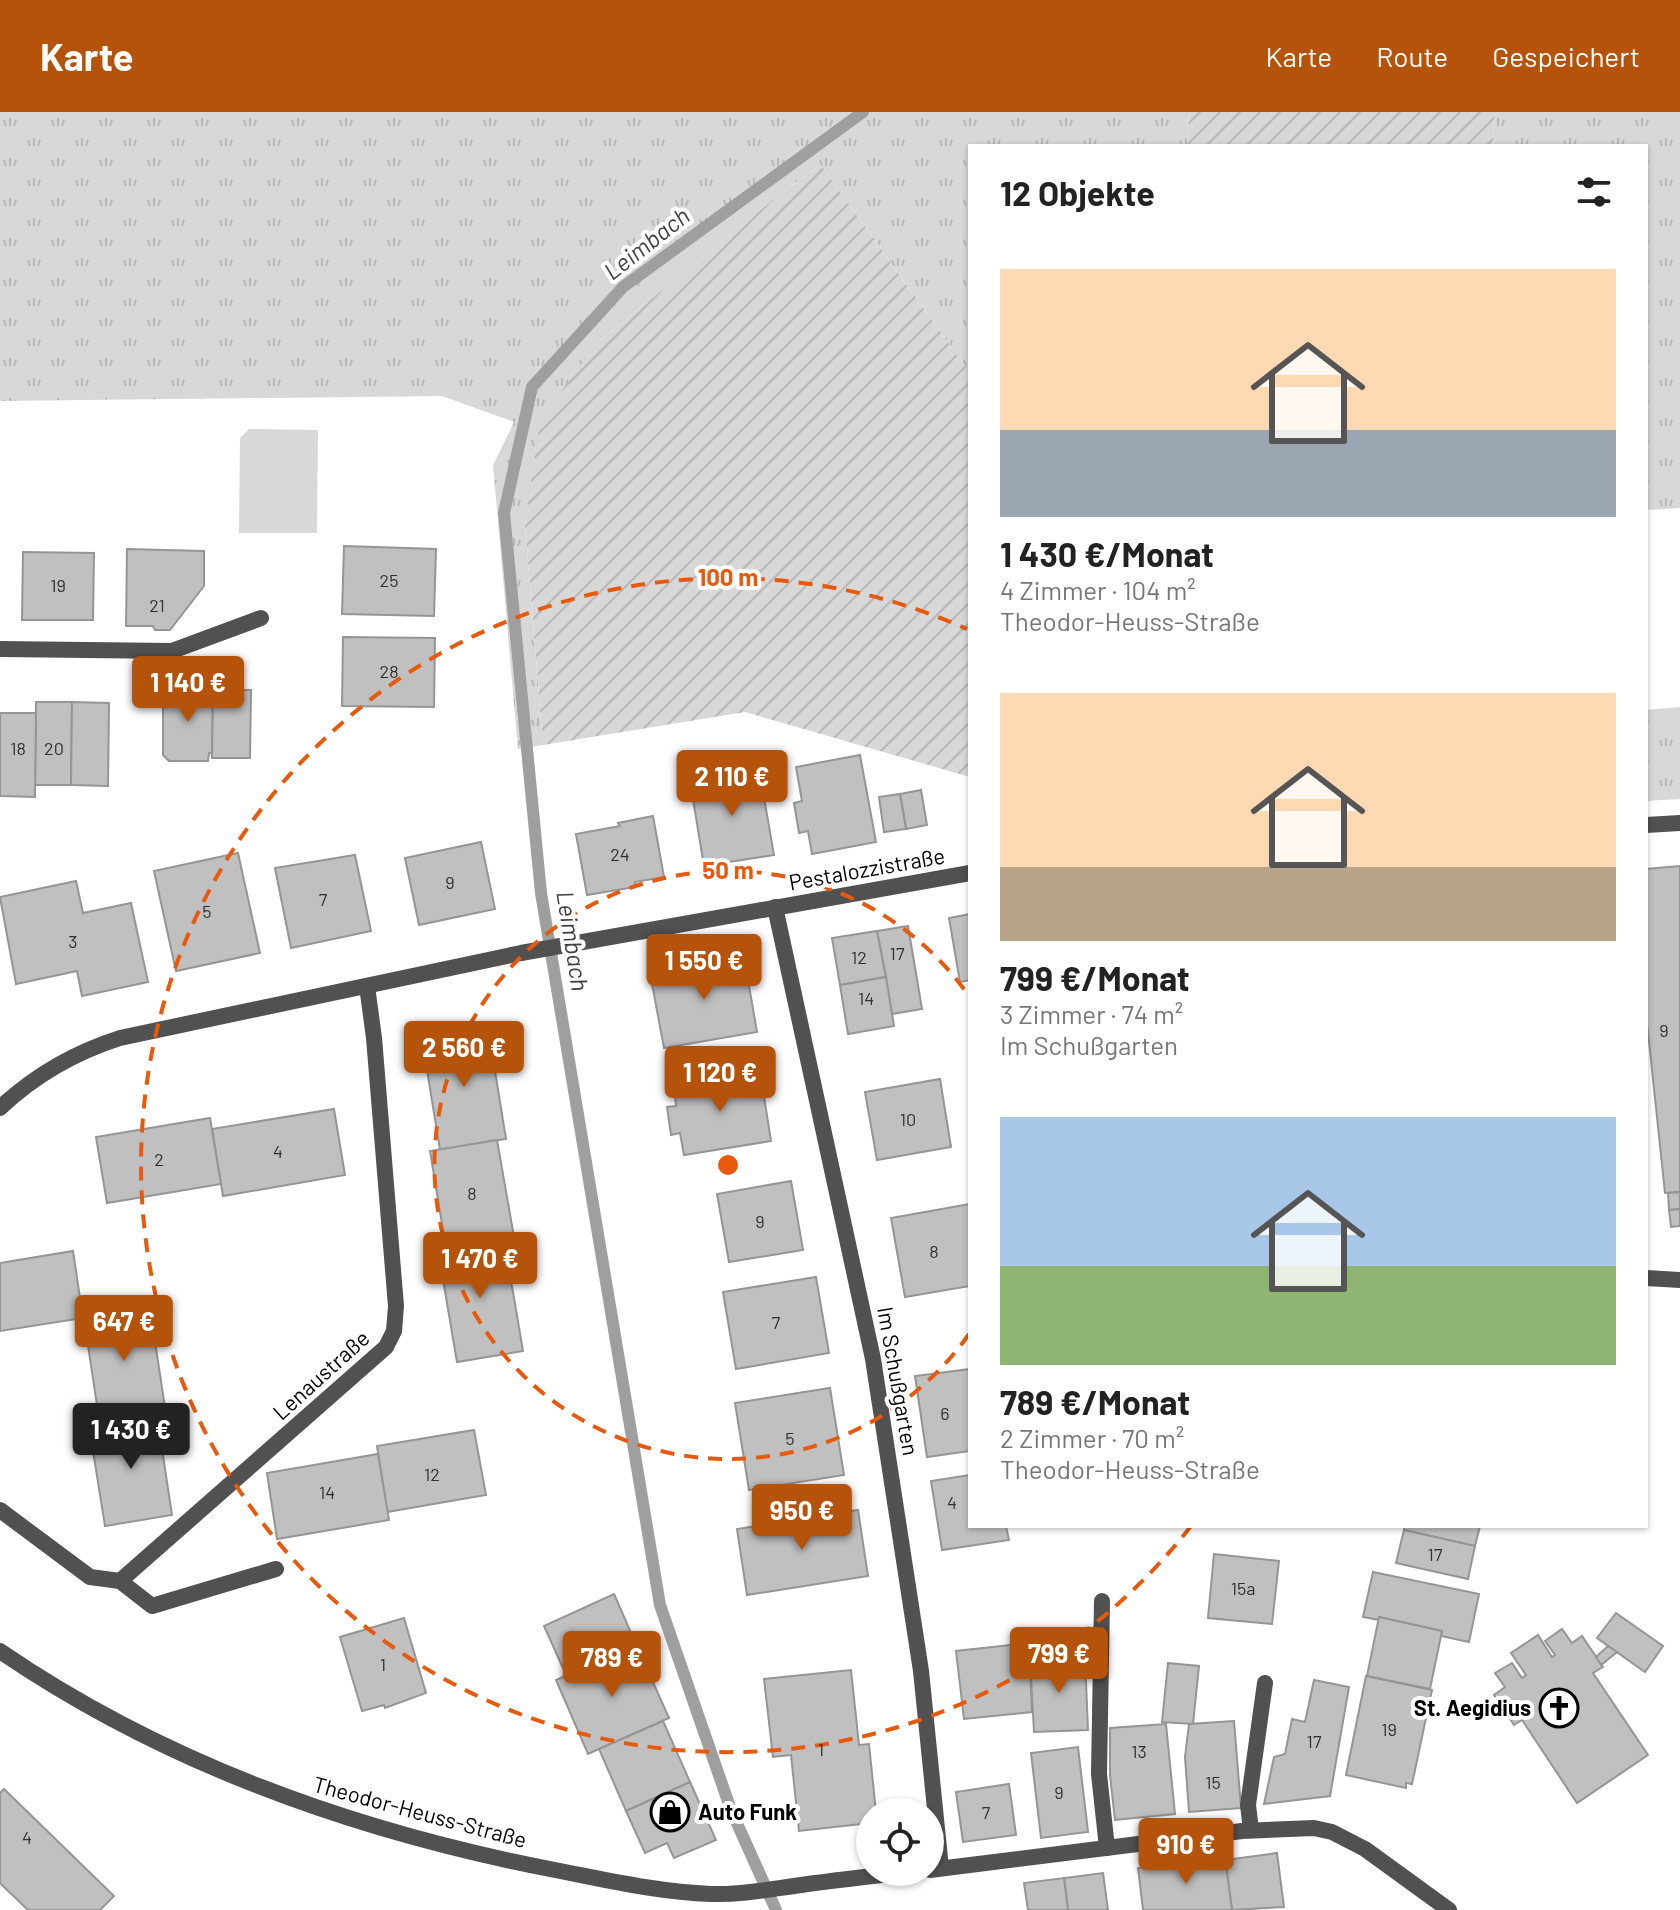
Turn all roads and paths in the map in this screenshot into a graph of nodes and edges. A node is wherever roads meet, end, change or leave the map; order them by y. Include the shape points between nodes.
1 (261, 618) dead end
2 (0, 649) edge
3 (1680, 823) edge
4 (1648, 825) edge
5 (968, 873) edge
6 (775, 907) junction
7 (367, 986) junction
8 (0, 1108) edge
9 (1648, 1278) edge
10 (1680, 1280) edge
11 (0, 1510) edge
12 (276, 1569) dead end
13 (120, 1581) junction
14 (1102, 1601) dead end
15 (0, 1651) edge
16 (1265, 1683) dead end
17 (931, 1798) edge
18 (1251, 1830) junction
19 (1107, 1848) junction
20 (944, 1868) edge
21 (856, 1878) edge
22 (714, 1894) junction
23 (722, 1910) edge
24 (1449, 1910) edge

1 - 2 street via 172,651
3 - 4 street
5 - 6 street, Pestalozzistraße
6 - 7 street, Pestalozzistraße
6 - 17 street, Im Schußgarten via 873,1359 921,1671
7 - 8 street via 105,1043 39,1075
7 - 13 street, Lenaustraße via 395,1290 394,1331 374,1360
9 - 10 street
11 - 13 street via 90,1577
12 - 13 street via 152,1606
14 - 19 street via 1099,1774
15 - 22 street, Theodor-Heuss-Straße via 181,1755 372,1827 475,1855 650,1889
16 - 18 street via 1248,1805
18 - 19 street
18 - 24 street via 1307,1827 1332,1832 1365,1849
19 - 20 street
21 - 22 street, Theodor-Heuss-Straße
22 - 23 street

